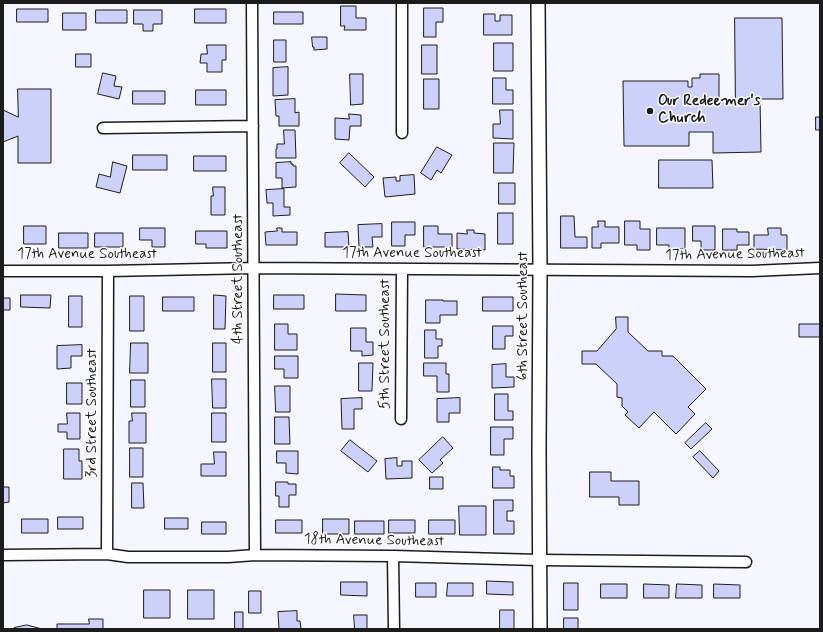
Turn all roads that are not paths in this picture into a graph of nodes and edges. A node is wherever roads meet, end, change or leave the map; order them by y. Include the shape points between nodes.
1 (252, 3) edge
2 (402, 3) edge
3 (538, 3) edge
4 (253, 126) junction
5 (103, 128) dead end
6 (402, 132) dead end
7 (254, 268) junction
8 (820, 268) edge
9 (402, 269) junction
10 (3, 270) edge
11 (540, 270) junction
12 (108, 272) junction
13 (401, 419) dead end
14 (107, 554) junction
15 (3, 555) edge
16 (255, 555) junction
17 (393, 556) junction
18 (539, 560) junction
19 (746, 562) dead end
20 (394, 629) edge
21 (540, 629) edge

1 - 4 street, 4th Street Southeast
2 - 6 street
3 - 11 street, 6th Street Southeast
4 - 5 street
4 - 7 street, 4th Street Southeast
7 - 9 street, 17th Avenue Southeast
7 - 12 street, 17th Avenue Southeast
7 - 16 street, 4th Street Southeast
8 - 11 street, 17th Avenue Southeast via 752,271
9 - 11 street, 17th Avenue Southeast
9 - 13 street, 5th Street Southeast
10 - 12 street, 17th Avenue Southeast
11 - 18 street, 6th Street Southeast
12 - 14 street, 3rd Street Southeast
14 - 15 street, 18th Avenue Southeast
14 - 16 street, 18th Avenue Southeast via 128,557
16 - 17 street, 18th Avenue Southeast
17 - 18 street, 18th Avenue Southeast
17 - 20 street
18 - 19 street, 18th Avenue Southeast
18 - 21 street, 6th Street Southeast

